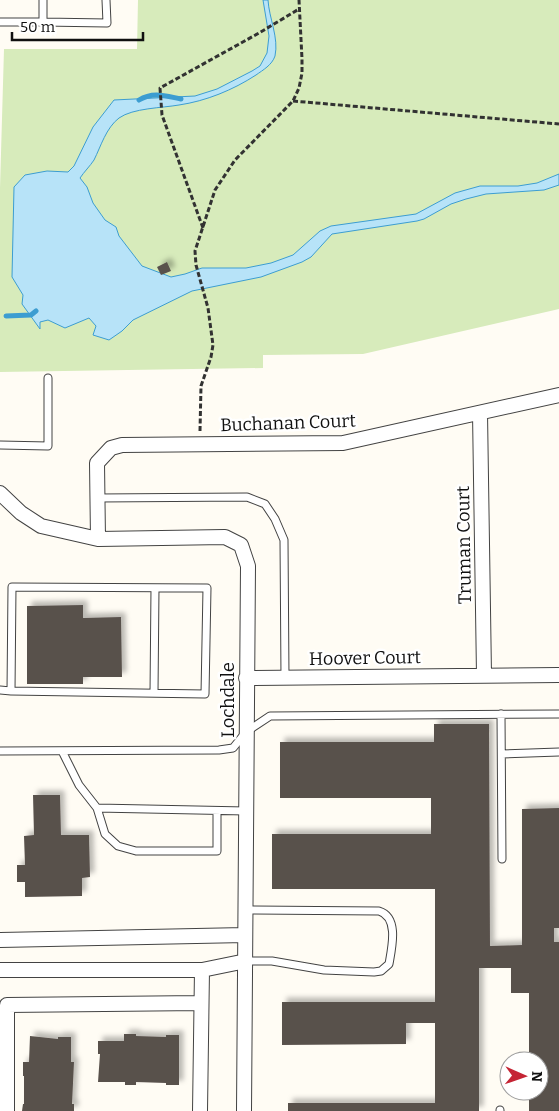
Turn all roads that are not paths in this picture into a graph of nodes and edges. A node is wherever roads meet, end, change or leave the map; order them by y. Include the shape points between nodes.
1 (43, 0) edge
2 (106, 0) edge
3 (0, 22) edge
4 (43, 22) junction
5 (48, 378) dead end
6 (559, 395) edge
7 (480, 413) junction
8 (0, 445) edge
9 (1, 494) edge
10 (98, 498) junction
11 (98, 540) junction
12 (154, 588) junction
13 (484, 675) junction
14 (559, 675) edge
15 (246, 678) junction
16 (285, 678) junction
17 (0, 690) edge
18 (11, 691) junction
19 (154, 693) junction
20 (501, 714) junction
21 (559, 714) edge
22 (246, 732) junction
23 (0, 751) edge
24 (62, 751) junction
25 (559, 752) edge
26 (502, 754) junction
27 (98, 808) junction
28 (216, 811) junction
29 (246, 811) junction
30 (502, 859) dead end
31 (246, 910) junction
32 (245, 935) junction
33 (0, 940) edge
34 (246, 961) junction
35 (0, 970) edge
36 (202, 970) junction
37 (201, 1003) junction
38 (7, 1111) edge
39 (200, 1111) edge
40 (244, 1111) edge

1 - 4 lane
2 - 4 lane via 106,23
3 - 4 lane
5 - 8 lane via 48,446
6 - 7 street, Buchanan Court
7 - 10 street, Buchanan Court via 343,443 122,445 111,448 97,463
7 - 13 street, Truman Court
9 - 11 street, Lochdale via 41,526
10 - 11 street, Buchanan Court
10 - 16 lane via 247,497 265,504 284,540
11 - 15 street, Lochdale via 225,537 241,545 248,566
12 - 18 lane via 12,587
12 - 19 lane
12 - 19 lane via 207,588 205,694
13 - 14 street
13 - 16 street, Hoover Court
15 - 16 street, Hoover Court
15 - 22 street, Lochdale
17 - 18 lane
18 - 19 lane
20 - 21 lane
20 - 22 lane via 270,716
20 - 26 lane
22 - 24 lane via 233,748
22 - 29 street, Lochdale
23 - 24 lane
24 - 27 lane via 79,785
25 - 26 lane
26 - 30 lane
27 - 28 lane
27 - 28 lane via 105,834 118,846 136,851 217,851
28 - 29 lane
29 - 31 street, Lochdale
31 - 32 street, Lochdale
31 - 34 lane via 379,910 392,921 392,947 390,964 374,972
32 - 33 street
32 - 34 street, Lochdale
34 - 36 street
34 - 40 street, Lochdale
35 - 36 street
36 - 37 street
37 - 38 street via 7,1005
37 - 39 street

